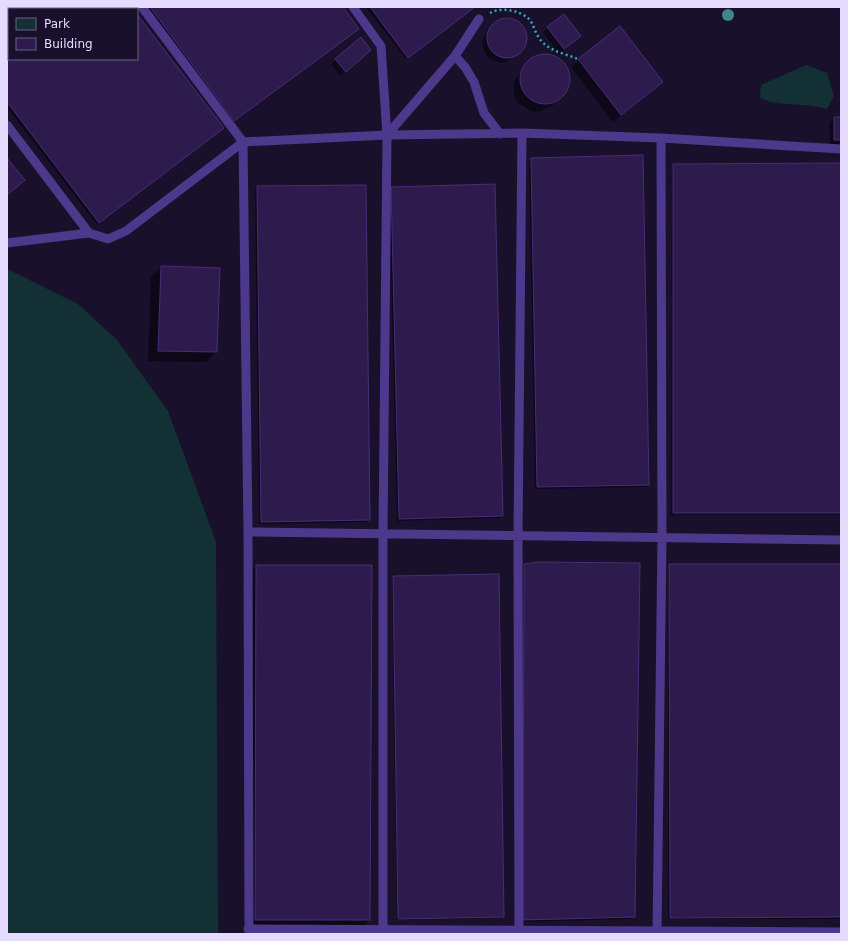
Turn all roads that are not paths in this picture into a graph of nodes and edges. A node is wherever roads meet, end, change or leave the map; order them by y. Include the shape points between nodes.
1 (142, 7) edge
2 (353, 7) edge
3 (479, 19) road end
4 (455, 56) junction
5 (7, 125) edge
6 (522, 133) junction
7 (500, 134) junction
8 (387, 135) junction
9 (661, 138) junction
10 (243, 142) junction
11 (841, 149) edge
12 (89, 233) junction
13 (7, 243) edge
14 (248, 532) junction
15 (383, 533) junction
16 (518, 535) junction
17 (662, 538) junction
18 (841, 540) edge
19 (248, 932) edge
20 (383, 932) edge
21 (519, 932) edge
22 (841, 932) edge
23 (657, 933) edge

1 - 10 lane
2 - 8 lane via 382,46
3 - 4 lane
4 - 7 lane via 474,82 484,113
4 - 8 lane
5 - 12 lane
6 - 7 lane
6 - 9 lane
6 - 16 lane
7 - 8 lane
8 - 10 lane
8 - 15 lane
9 - 11 lane
9 - 17 lane
10 - 12 lane via 126,231 108,238
10 - 14 lane
12 - 13 lane
14 - 15 lane
14 - 19 lane
15 - 16 lane
15 - 20 lane
16 - 17 lane
16 - 21 lane
17 - 18 lane
17 - 23 lane
19 - 20 lane
20 - 21 lane
21 - 23 lane
22 - 23 lane

